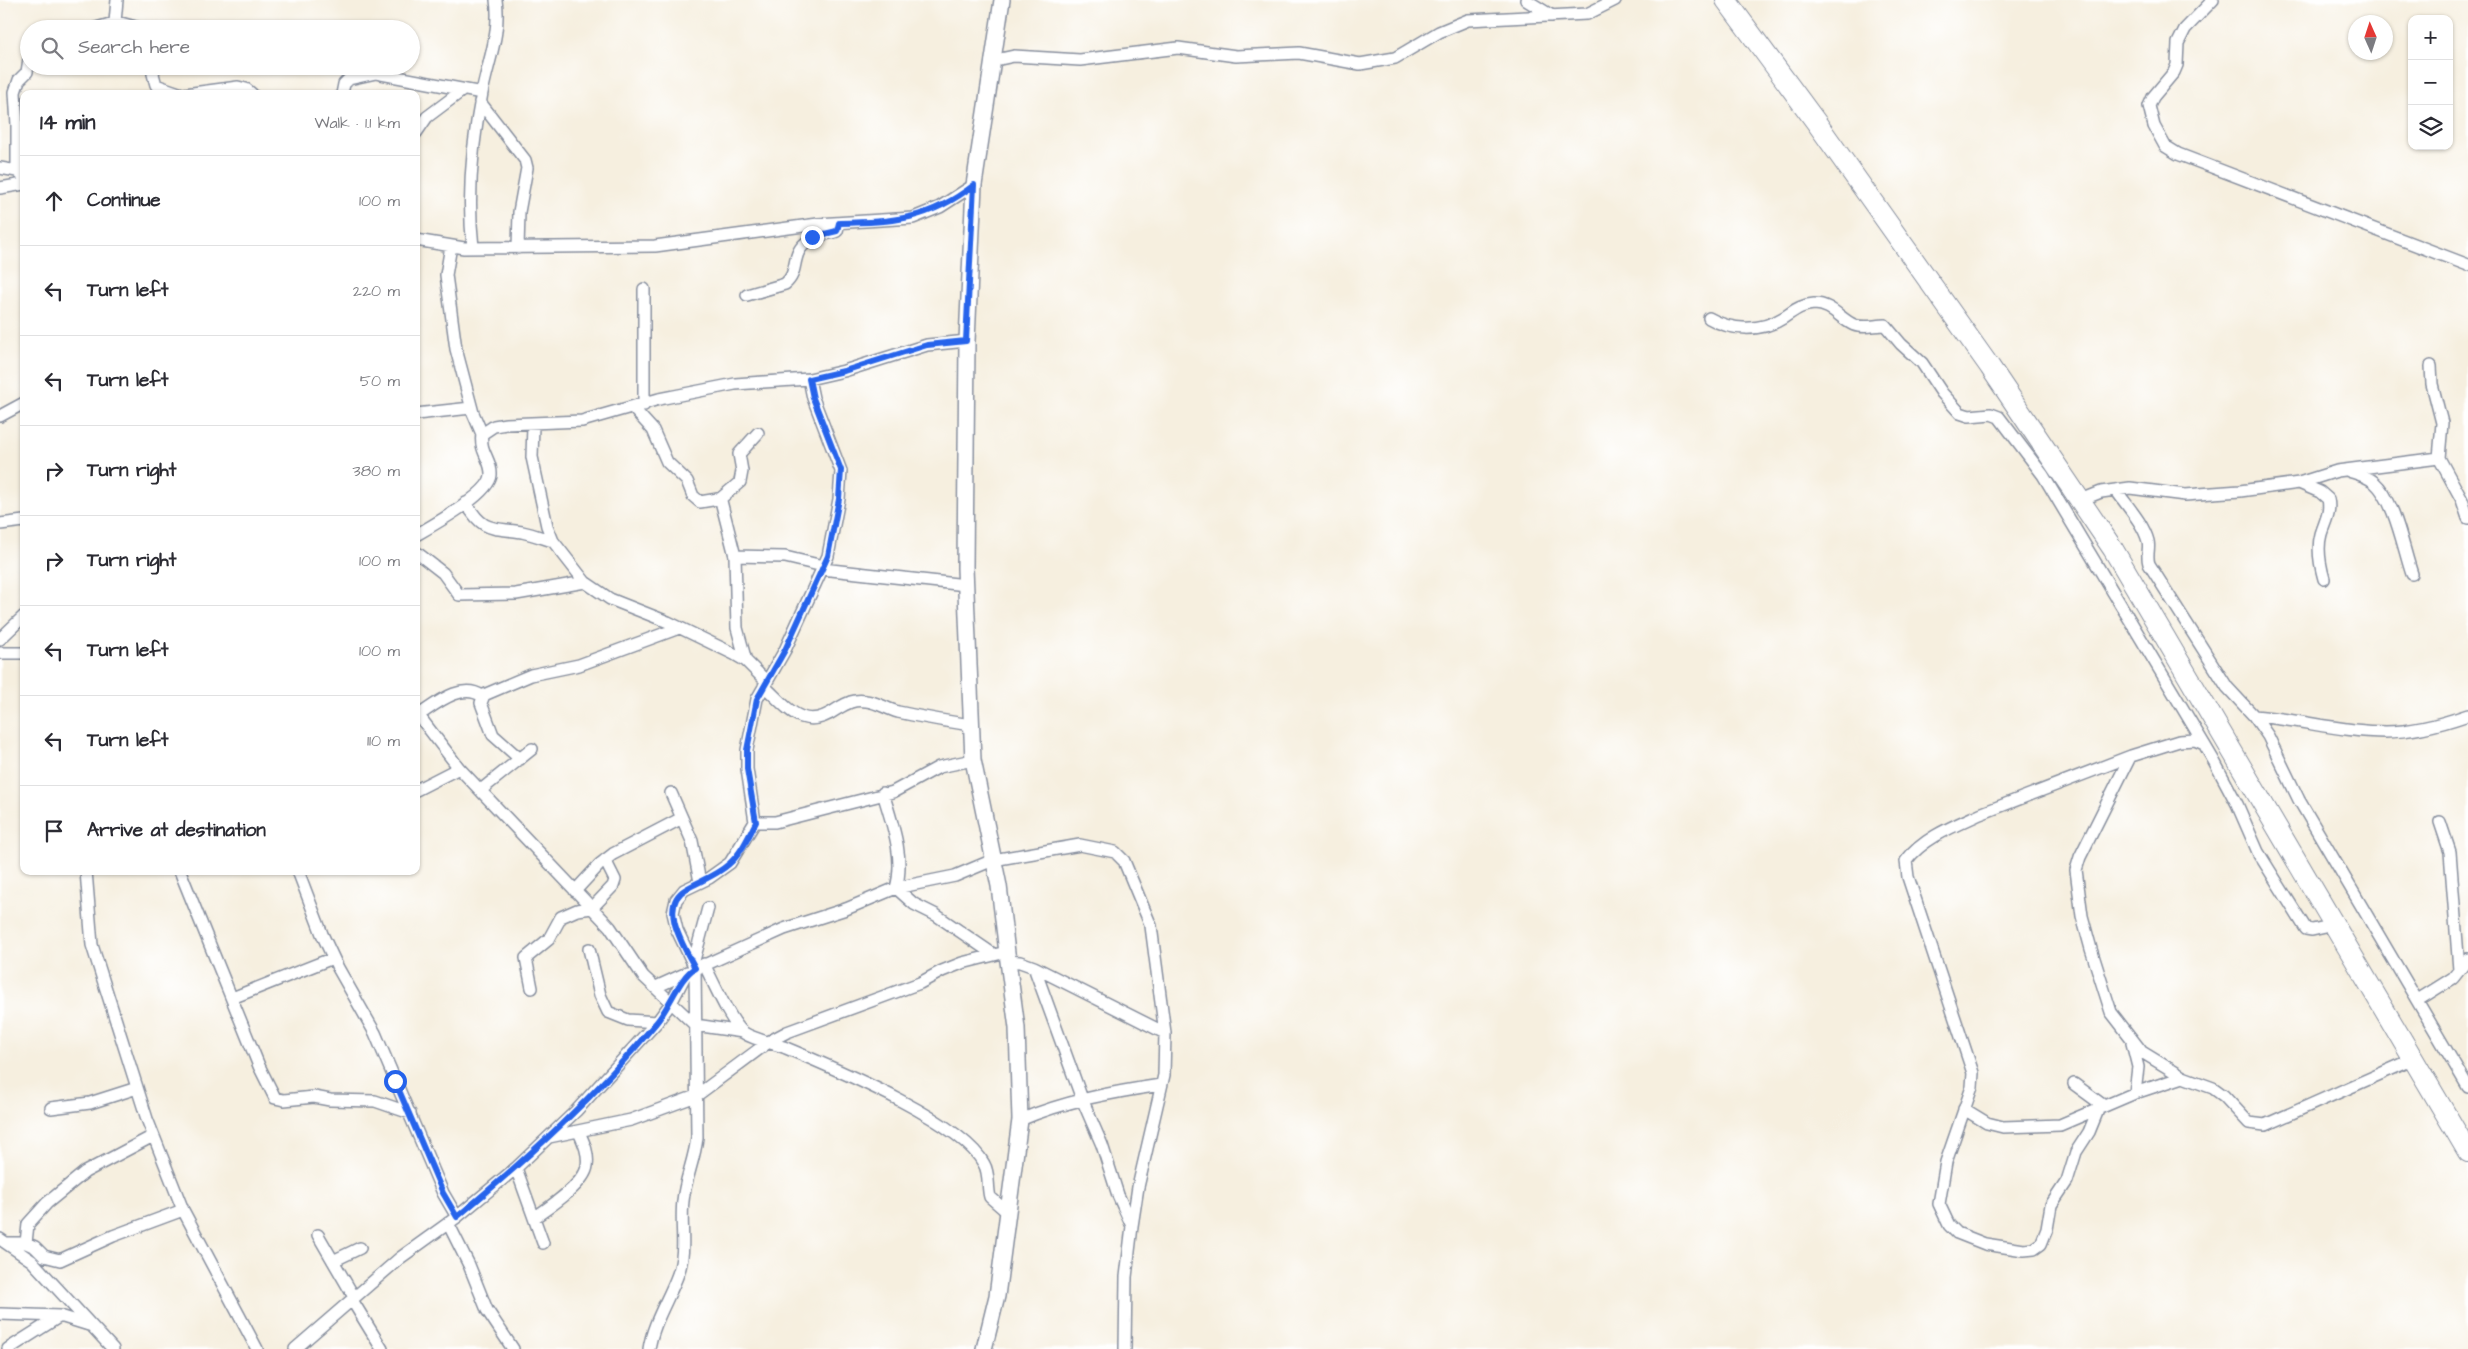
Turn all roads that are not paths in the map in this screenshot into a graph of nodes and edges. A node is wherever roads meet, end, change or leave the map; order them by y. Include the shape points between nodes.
1 (117, 0) edge
2 (496, 0) edge
3 (1002, 0) edge
4 (1526, 0) edge
5 (1614, 0) edge
6 (1726, 0) edge
7 (2213, 0) edge
8 (1554, 16) junction
9 (115, 20) edge
10 (991, 61) junction
11 (24, 75) edge
12 (153, 75) edge
13 (367, 75) edge
14 (386, 75) edge
15 (172, 90) edge
16 (214, 90) edge
17 (247, 90) edge
18 (343, 90) edge
19 (463, 90) junction
20 (481, 98) junction
21 (420, 127) edge
22 (0, 168) edge
23 (20, 174) edge
24 (20, 185) edge
25 (974, 185) junction
26 (0, 188) edge
27 (839, 223) junction
28 (420, 241) edge
29 (450, 246) junction
30 (473, 248) junction
31 (518, 248) junction
32 (2468, 265) edge
33 (644, 290) dead end
34 (747, 296) dead end
35 (1709, 318) dead end
36 (966, 341) junction
37 (2431, 366) dead end
38 (809, 379) junction
39 (20, 405) edge
40 (639, 407) junction
41 (471, 408) junction
42 (420, 414) edge
43 (0, 416) edge
44 (532, 425) junction
45 (758, 433) dead end
46 (482, 434) junction
47 (2439, 458) junction
48 (2345, 470) junction
49 (2299, 482) junction
50 (2116, 490) junction
51 (720, 500) junction
52 (2081, 500) junction
53 (466, 503) junction
54 (2468, 518) edge
55 (20, 522) edge
56 (0, 524) edge
57 (420, 532) edge
58 (553, 541) junction
59 (420, 555) edge
60 (735, 556) junction
61 (823, 568) junction
62 (2412, 574) dead end
63 (2324, 578) dead end
64 (585, 582) junction
65 (966, 586) junction
66 (20, 620) edge
67 (679, 628) junction
68 (0, 639) edge
69 (0, 653) edge
70 (20, 654) edge
71 (746, 661) junction
72 (765, 683) junction
73 (482, 696) junction
74 (420, 712) edge
75 (2468, 715) edge
76 (2254, 716) junction
77 (420, 718) edge
78 (970, 726) junction
79 (2204, 744) junction
80 (532, 749) dead end
81 (2130, 757) junction
82 (520, 759) junction
83 (973, 760) junction
84 (459, 768) junction
85 (420, 788) edge
86 (481, 790) junction
87 (671, 793) dead end
88 (883, 793) junction
89 (682, 818) junction
90 (756, 822) junction
91 (2440, 822) dead end
92 (605, 860) junction
93 (993, 860) junction
94 (86, 875) edge
95 (182, 875) edge
96 (300, 875) edge
97 (700, 882) junction
98 (896, 888) junction
99 (575, 890) junction
100 (592, 908) junction
101 (708, 908) dead end
102 (2335, 925) junction
103 (589, 949) dead end
104 (1003, 955) junction
105 (333, 958) junction
106 (2468, 959) edge
107 (695, 967) junction
108 (1034, 967) junction
109 (2459, 970) junction
110 (656, 986) junction
111 (532, 988) dead end
112 (232, 998) junction
113 (2418, 1000) junction
114 (671, 1003) junction
115 (657, 1022) junction
116 (695, 1025) junction
117 (743, 1032) junction
118 (1165, 1032) junction
119 (770, 1041) junction
120 (2132, 1041) junction
121 (2414, 1059) junction
122 (2183, 1076) junction
123 (2074, 1084) dead end
124 (1162, 1085) junction
125 (2468, 1087) edge
126 (137, 1088) junction
127 (2135, 1093) junction
128 (696, 1096) junction
129 (1082, 1099) junction
130 (51, 1108) dead end
131 (1964, 1108) junction
132 (2101, 1108) junction
133 (410, 1113) junction
134 (1020, 1120) junction
135 (579, 1132) junction
136 (153, 1136) junction
137 (549, 1137) junction
138 (2468, 1152) edge
139 (516, 1168) junction
140 (183, 1210) junction
141 (1006, 1211) junction
142 (534, 1218) junction
143 (453, 1220) junction
144 (1132, 1226) junction
145 (318, 1235) dead end
146 (4, 1241) edge
147 (26, 1243) junction
148 (544, 1243) dead end
149 (360, 1248) dead end
150 (333, 1261) junction
151 (353, 1298) junction
152 (0, 1314) edge
153 (60, 1316) junction
154 (90, 1325) junction
155 (8, 1349) edge
156 (113, 1349) edge
157 (257, 1349) edge
158 (295, 1349) edge
159 (382, 1349) edge
160 (513, 1349) edge
161 (649, 1349) edge
162 (984, 1349) edge
163 (1125, 1349) edge

1 - 9 street
2 - 20 street via 498,33
3 - 10 street
4 - 8 street
5 - 8 street via 1587,14
6 - 52 highway via 1962,327
7 - 32 street via 2185,29 2178,43 2174,72 2150,102 2154,126 2165,146 2188,158
8 - 10 street via 1468,20 1439,32 1395,58 1360,64 1299,53 1236,56 1178,48 1080,60 1014,56
10 - 25 street
11 - 23 street via 15,92
12 - 15 street via 156,84
13 - 18 street via 349,79
14 - 19 street
16 - 17 street via 238,87
19 - 20 street
19 - 21 street via 427,117
20 - 30 street via 469,197
20 - 31 street via 525,160 527,168 519,212
22 - 23 street
24 - 26 street
25 - 27 street via 940,207 913,218
25 - 36 street
27 - 31 street via 654,246
27 - 34 street via 837,231 812,237 802,246 796,255 793,275 785,284
28 - 29 street
29 - 30 street
29 - 41 street via 446,275 456,349
30 - 31 street
33 - 40 street
35 - 79 street via 1736,328 1764,326 1781,320 1797,308 1821,304 1855,325 1885,325 1922,363 1960,413 1999,417 2043,475
36 - 38 street via 927,345
36 - 65 street
37 - 47 street via 2442,423
38 - 40 street via 735,384 677,395
38 - 61 street via 842,476 832,545
39 - 43 street
40 - 44 street via 582,421
40 - 51 street via 667,462 687,480 696,500
41 - 42 street
41 - 46 street
44 - 46 street via 494,426
44 - 58 street via 532,458
45 - 51 street via 739,454 740,482
46 - 53 street via 482,451 490,467 490,482
47 - 48 street
47 - 54 street
48 - 49 street
48 - 62 street via 2366,476 2383,494
49 - 50 street via 2202,495 2130,488
49 - 63 street via 2325,494 2328,499 2330,511 2320,545
50 - 52 street
50 - 76 street via 2145,533 2149,544 2146,556 2164,588 2227,687
51 - 60 street
52 - 102 highway via 2127,572
53 - 57 street
53 - 58 street via 474,517 490,528
55 - 56 street
58 - 64 street
59 - 64 street via 443,572 459,595 516,594
60 - 61 street via 785,557
60 - 71 street via 735,612
61 - 65 street
61 - 72 street via 785,650
64 - 67 street via 610,599
65 - 78 street
66 - 68 street
67 - 71 street
67 - 73 street via 579,665 531,675
69 - 70 street
71 - 72 street
72 - 78 street via 791,712 807,719 825,716 856,700 897,712
72 - 90 street via 757,699 747,750
73 - 74 street via 473,691 462,692
73 - 82 street via 481,703 493,735
75 - 76 street via 2406,731 2386,732
76 - 113 street via 2278,755 2298,800
77 - 84 street
78 - 83 street
79 - 81 street via 2195,740 2179,741
79 - 102 street via 2237,804 2258,852 2306,929
80 - 82 street
81 - 120 street via 2086,841 2076,870 2090,949 2111,1012
81 - 131 street via 1956,825 1921,846 1906,861 1908,877 1973,1073 1972,1087
82 - 86 street
83 - 88 street via 939,767 905,788
83 - 93 street
84 - 85 street
84 - 86 street
86 - 99 street
87 - 89 street
88 - 90 street via 775,822
88 - 98 street via 898,850 900,873
89 - 92 street
89 - 97 street via 691,839
90 - 97 street via 730,863
91 - 109 street via 2450,852
92 - 99 street
92 - 100 street via 614,883
93 - 98 street via 955,876
93 - 104 street
93 - 118 street via 1085,845 1114,852 1124,861 1151,926
94 - 126 street via 92,945
95 - 112 street
96 - 105 street
97 - 107 street via 680,894 673,913 677,930
98 - 104 street via 914,904
98 - 107 street via 846,909 784,929
99 - 100 street
100 - 110 street via 616,935 643,976
100 - 111 street via 560,917 549,939 529,954 526,962
101 - 107 street
102 - 121 highway
103 - 115 street via 608,1012 628,1020
104 - 108 street
104 - 119 street via 942,970 920,983 812,1021
104 - 134 street via 1017,1028
105 - 112 street
105 - 133 street via 375,1033
106 - 109 street
107 - 110 street
107 - 114 street
107 - 116 street
107 - 117 street
108 - 118 street
108 - 129 street
109 - 113 street via 2453,978
110 - 114 street
112 - 133 street via 275,1098 375,1100
113 - 125 street
114 - 115 street
114 - 116 street
115 - 137 street
116 - 117 street
116 - 128 street
117 - 119 street
118 - 124 street
119 - 128 street
119 - 141 street via 877,1088 936,1120 977,1152 986,1166 990,1197
120 - 122 street via 2147,1056
120 - 127 street via 2138,1067
121 - 122 street via 2276,1121 2257,1125 2249,1122 2213,1088
121 - 138 highway
122 - 127 street
123 - 132 street
124 - 129 street
124 - 144 street
126 - 130 street via 90,1103
126 - 136 street
127 - 132 street
128 - 135 street via 631,1120
128 - 161 street via 696,1152 683,1199 682,1256 679,1272 651,1335
129 - 134 street
129 - 144 street
131 - 132 street via 1987,1123 2016,1127 2060,1125
131 - 132 street via 1939,1192 1943,1214 1965,1238 2024,1250 2034,1249 2044,1239 2051,1205 2067,1181 2076,1152
133 - 143 street
134 - 141 street
135 - 137 street
135 - 142 street via 587,1155 585,1173 563,1196
136 - 140 street
136 - 147 street via 85,1172 48,1203 28,1224
137 - 139 street
139 - 142 street
139 - 143 street
140 - 147 street via 60,1260 44,1256
140 - 157 street
141 - 162 street via 997,1296
142 - 148 street
143 - 151 street via 400,1258
143 - 160 street via 487,1310
144 - 163 street via 1126,1277
145 - 150 street
146 - 147 street
146 - 154 street via 32,1262
149 - 150 street
150 - 151 street
151 - 158 street
151 - 159 street
152 - 153 street
153 - 154 street
153 - 155 street
154 - 156 street

